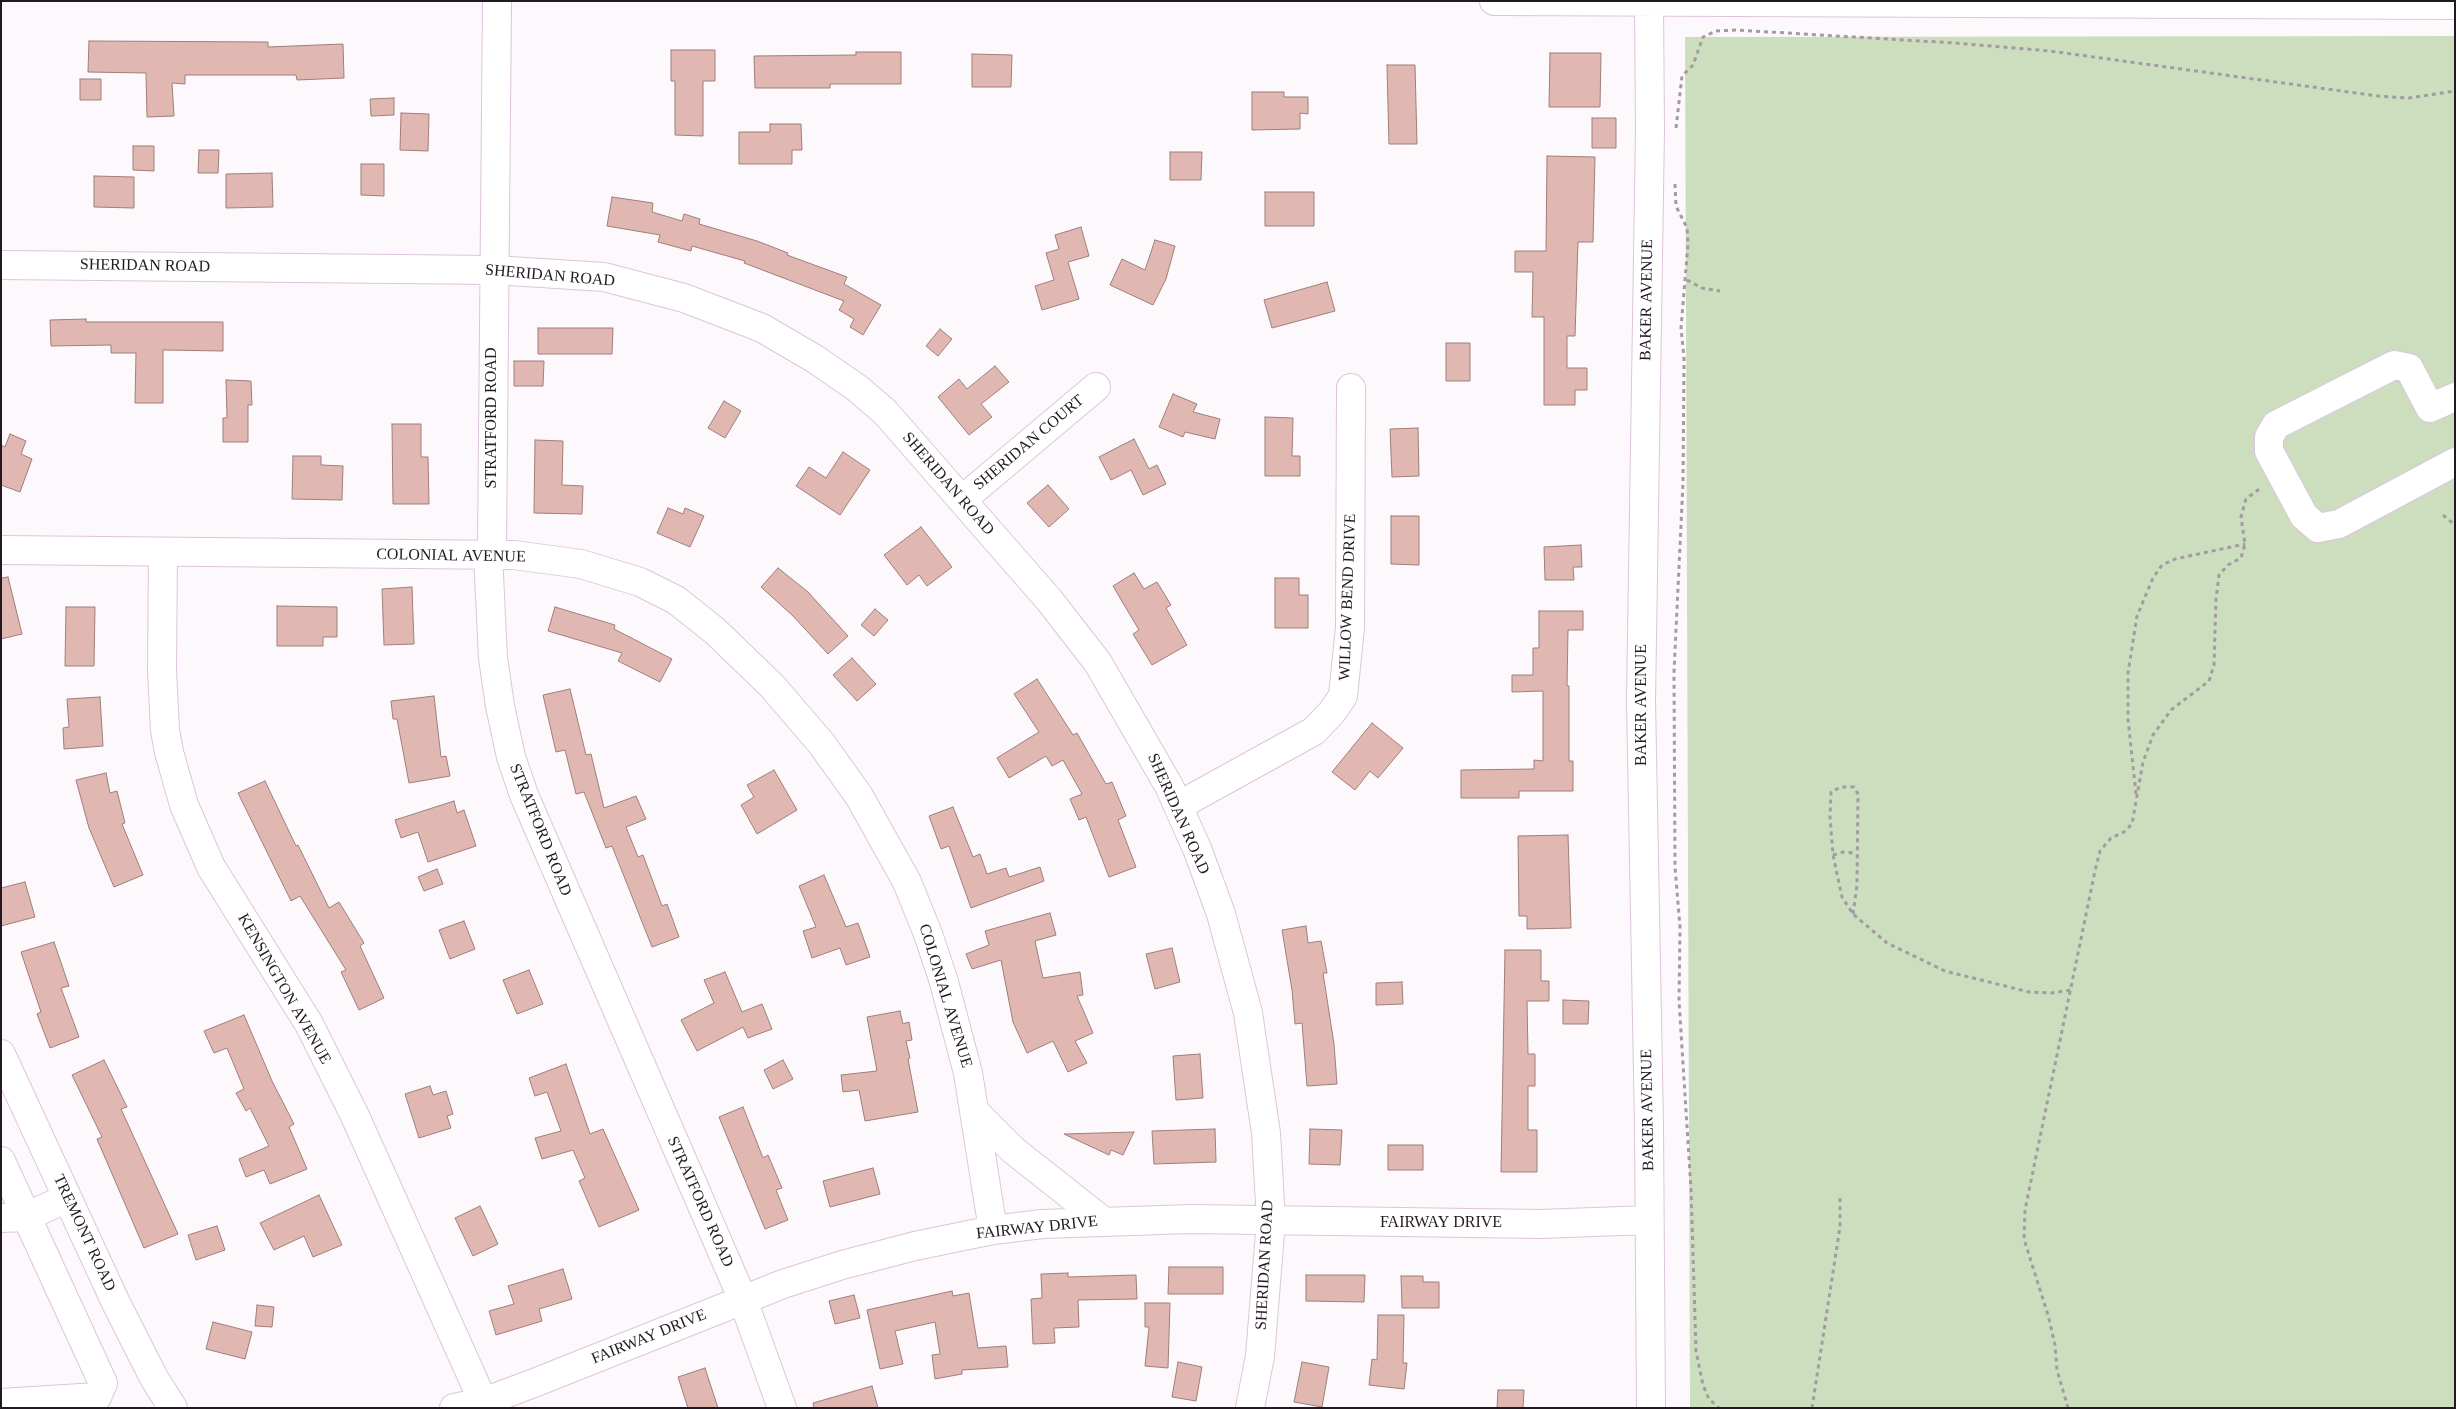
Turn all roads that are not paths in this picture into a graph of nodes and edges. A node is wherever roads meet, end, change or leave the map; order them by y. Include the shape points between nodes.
1 (497, 1) edge
2 (1494, 1) edge
3 (1697, 2) edge
4 (1648, 3) junction
5 (2455, 4) edge
6 (1, 264) edge
7 (494, 270) junction
8 (1096, 387) dead end
9 (1351, 388) dead end
10 (2455, 397) edge
11 (2455, 462) edge
12 (963, 499) junction
13 (1, 550) edge
14 (163, 552) junction
15 (488, 554) junction
16 (1178, 806) junction
17 (1, 1054) edge
18 (8, 1088) edge
19 (975, 1112) junction
20 (1, 1161) edge
21 (67, 1198) junction
22 (14, 1218) edge
23 (1103, 1220) junction
24 (1649, 1220) junction
25 (1271, 1221) junction
26 (993, 1230) junction
27 (743, 1300) junction
28 (1, 1403) edge
29 (485, 1405) edge
30 (173, 1408) edge
31 (454, 1408) edge
32 (782, 1408) edge
33 (1250, 1408) edge
34 (1651, 1408) edge

1 - 7 street, STRATFORD ROAD
2 - 4 street
3 - 4 street
3 - 5 street
4 - 24 street, BAKER AVENUE via 1650,130 1642,700
6 - 7 street, SHERIDAN ROAD
7 - 12 street, SHERIDAN ROAD via 604,278 684,298 762,328 857,388 884,412
7 - 15 street, STRATFORD ROAD via 492,547
8 - 12 street, SHERIDAN COURT
9 - 16 street, WILLOW BEND DRIVE via 1350,628 1343,696 1314,731
10 - 11 street via 2430,408 2409,368 2394,365 2276,425 2269,437 2269,450 2280,472 2304,516 2318,528 2339,524
12 - 16 street, SHERIDAN ROAD via 1098,663 1135,724
13 - 14 street, COLONIAL AVENUE
14 - 15 street, COLONIAL AVENUE
14 - 29 street, KENSINGTON AVENUE via 165,730 184,805 211,867 309,1024 351,1107
15 - 19 street, COLONIAL AVENUE via 581,564 640,582 676,600 715,631 772,686 821,743 859,796 907,882 944,982
15 - 27 street, STRATFORD ROAD via 493,658 511,757 562,885
16 - 25 street, SHERIDAN ROAD via 1221,914 1248,1013 1266,1133
17 - 18 street, TREMONT ROAD
18 - 21 street, TREMONT ROAD
19 - 23 street via 1013,1150
19 - 26 street, COLONIAL AVENUE
20 - 22 street
21 - 22 street
21 - 30 street, TREMONT ROAD via 154,1378
22 - 28 street via 104,1383 97,1397
23 - 25 street, FAIRWAY DRIVE
23 - 26 street, FAIRWAY DRIVE
24 - 25 street, FAIRWAY DRIVE via 1540,1224
24 - 34 street, BAKER AVENUE
25 - 33 street, SHERIDAN ROAD via 1260,1356
26 - 27 street, FAIRWAY DRIVE via 842,1265
27 - 29 street, FAIRWAY DRIVE
27 - 32 street, STRATFORD ROAD
29 - 31 street, FAIRWAY DRIVE

